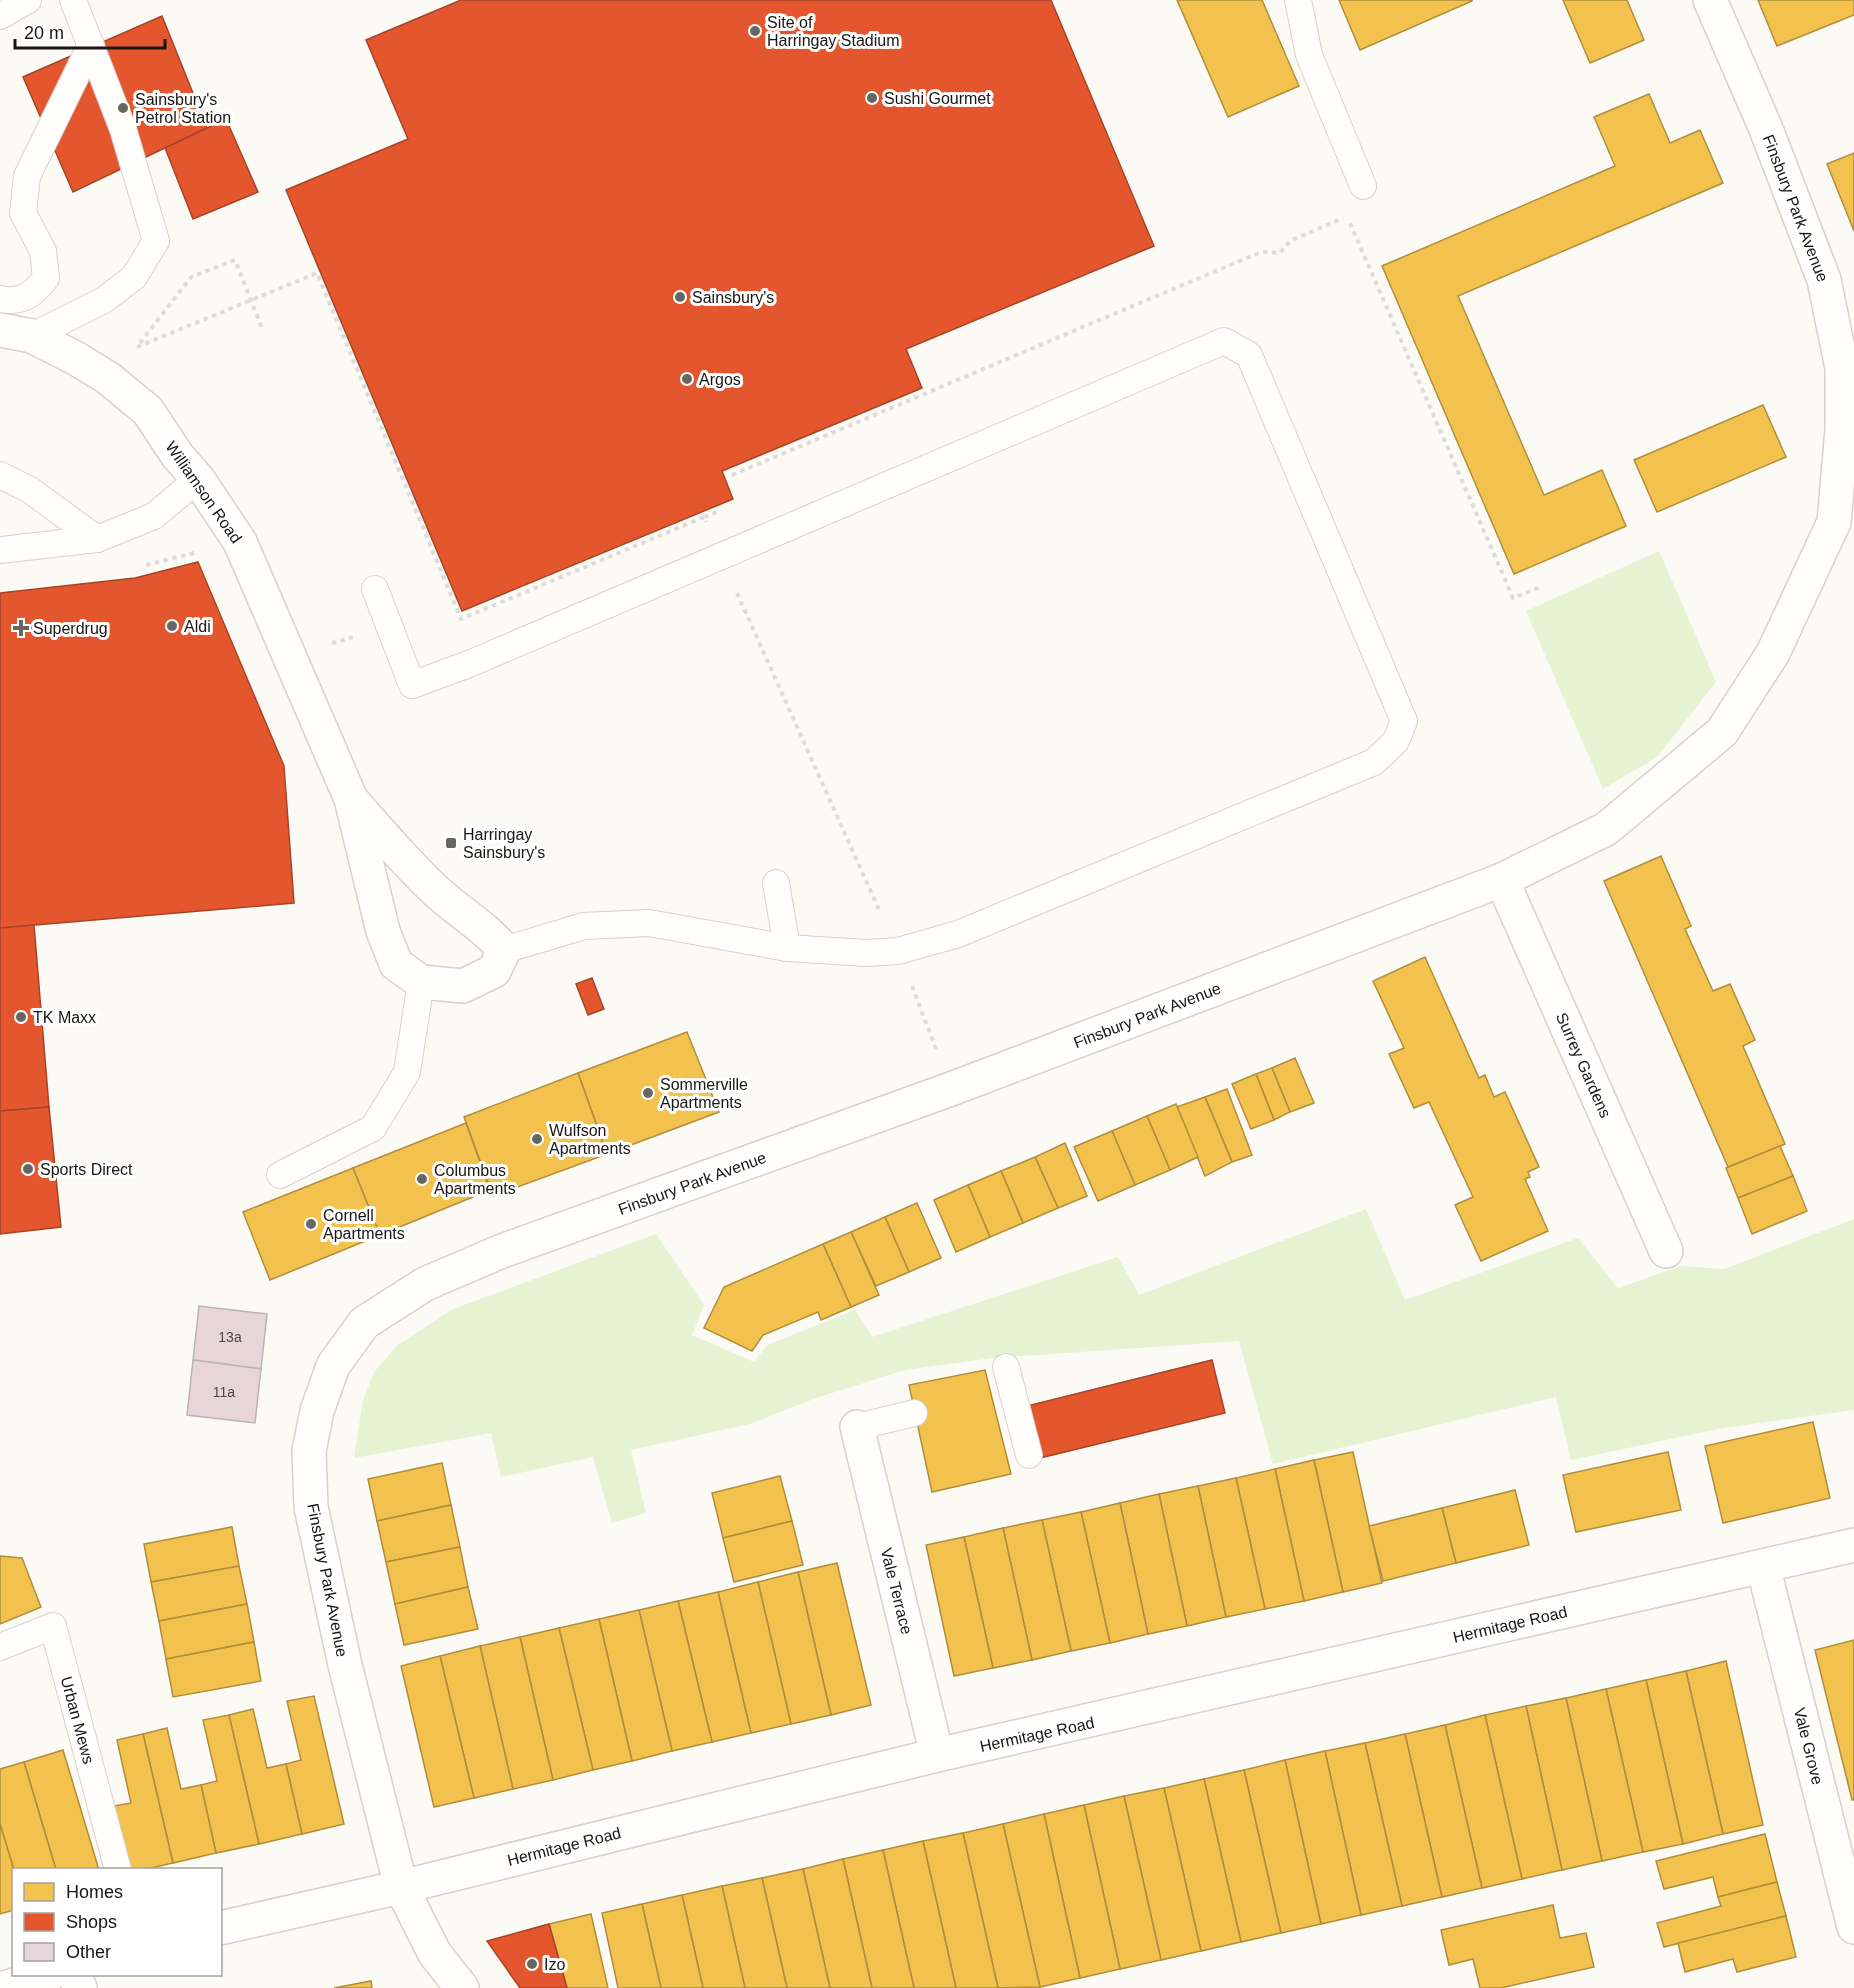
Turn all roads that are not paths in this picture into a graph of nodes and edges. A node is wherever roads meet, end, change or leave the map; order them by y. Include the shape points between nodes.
1 (28, 0) edge
2 (73, 0) edge
3 (1298, 0) edge
4 (1710, 0) edge
5 (0, 16) edge
6 (91, 45) junction
7 (1364, 186) dead end
8 (0, 299) edge
9 (0, 330) edge
10 (32, 336) junction
11 (0, 475) edge
12 (198, 479) junction
13 (97, 539) junction
14 (0, 550) edge
15 (375, 589) dead end
16 (351, 799) junction
17 (1502, 880) junction
18 (776, 883) dead end
19 (787, 948) junction
20 (504, 950) junction
21 (421, 982) junction
22 (280, 1175) dead end
23 (1666, 1251) dead end
24 (1003, 1385) dead end
25 (914, 1413) dead end
26 (857, 1427) joint
27 (1029, 1455) dead end
28 (1854, 1545) edge
29 (1763, 1566) junction
30 (0, 1647) edge
31 (938, 1755) junction
32 (118, 1868) edge
33 (400, 1887) junction
34 (1854, 1927) edge
35 (222, 1928) edge
36 (43, 1976) edge
37 (4, 1988) edge
38 (462, 1988) edge

1 - 5 lane
2 - 6 lane
3 - 7 lane via 1308,55
4 - 17 street, Finsbury Park Avenue via 1766,129 1824,280 1842,368 1842,430 1834,522 1773,653 1722,732 1606,829
6 - 8 lane via 27,176 23,213 43,251 46,278 33,294 11,301
6 - 10 lane via 123,129 156,241 134,278 104,300
9 - 10 street, Williamson Road
10 - 12 street, Williamson Road via 108,378 148,411
11 - 13 lane via 30,490
12 - 13 lane via 154,516
12 - 16 street, Williamson Road via 240,542
13 - 14 lane
15 - 19 lane via 412,685 1224,341 1249,355 1404,721 1396,741 1374,762 958,934 898,951
16 - 20 street, Williamson Road via 421,877 494,937
16 - 21 street, Williamson Road via 383,931 396,964
17 - 23 street, Surrey Gardens
17 - 33 street, Finsbury Park Avenue via 951,1089 502,1251 425,1284 364,1323 333,1366 317,1411 309,1451 311,1507
18 - 19 lane
19 - 20 lane via 649,923 584,926
20 - 21 street via 494,971 463,986
21 - 22 lane via 407,1072 373,1128
24 - 27 lane
25 - 26 lane
26 - 31 street, Vale Terrace
28 - 29 street, Hermitage Road
29 - 31 street, Hermitage Road
29 - 34 street, Vale Grove
30 - 32 lane, Urban Mews via 53,1626
31 - 33 street, Hermitage Road
33 - 35 street, Hermitage Road
33 - 38 street, Finsbury Park Avenue via 435,1954
36 - 37 street

